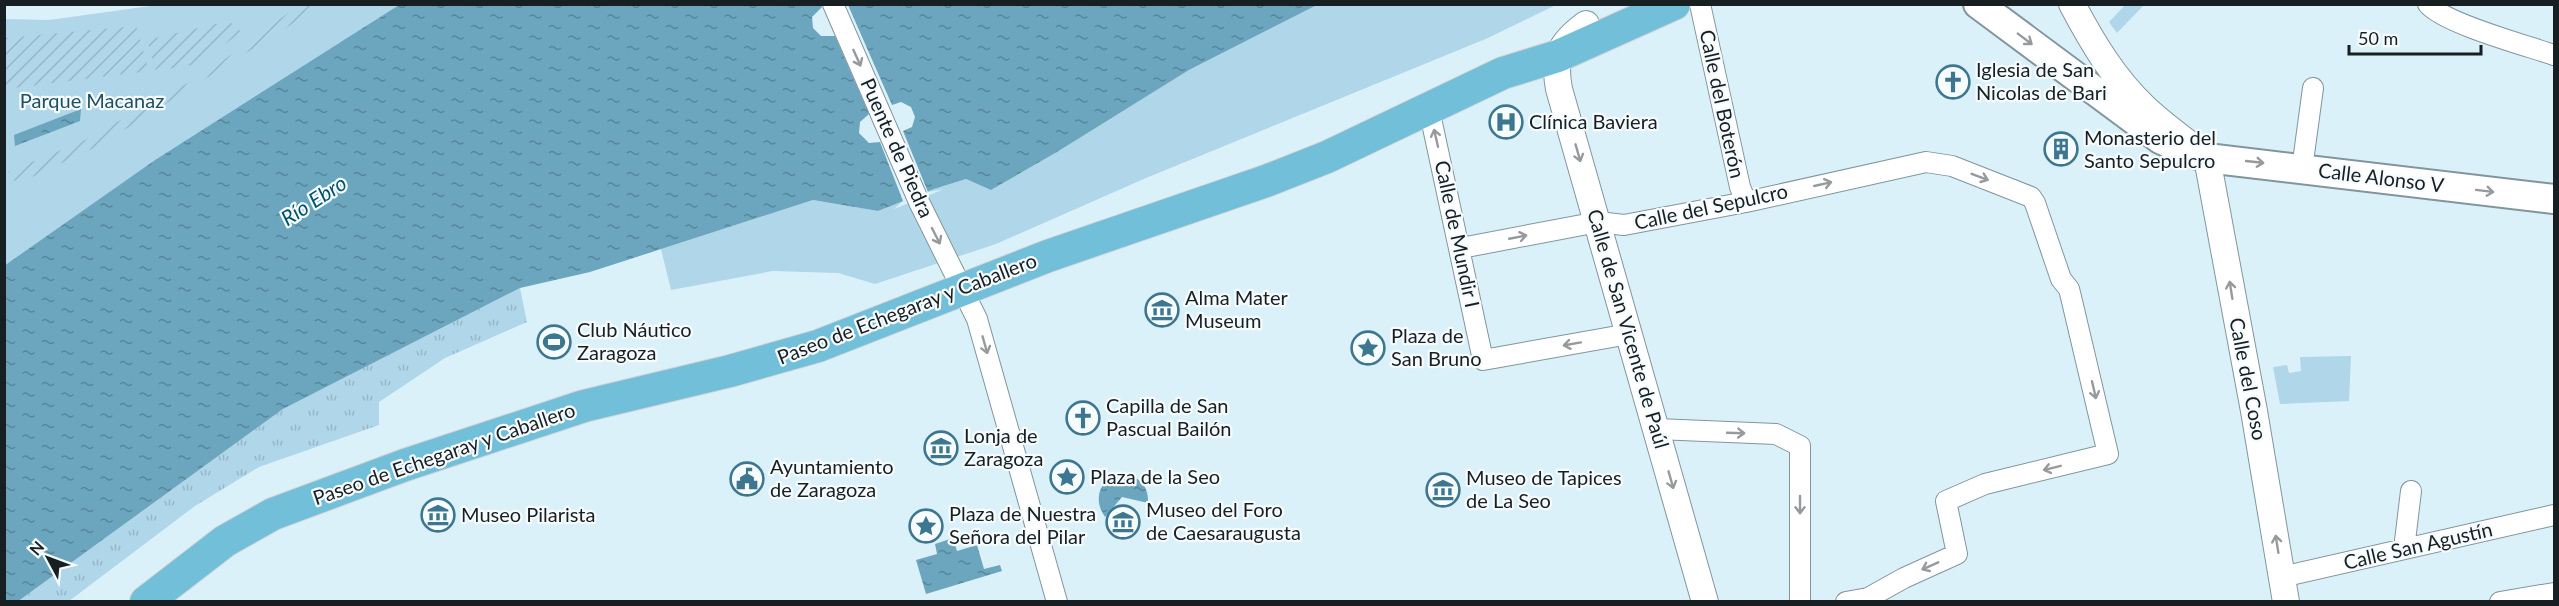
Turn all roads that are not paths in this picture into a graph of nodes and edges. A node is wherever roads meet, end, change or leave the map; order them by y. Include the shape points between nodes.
1 (833, 4) edge
2 (1629, 4) edge
3 (1674, 4) edge
4 (1700, 4) edge
5 (1978, 4) edge
6 (2072, 4) edge
7 (2428, 4) edge
8 (1586, 24) junction
9 (2554, 55) edge
10 (1558, 56) junction
11 (1503, 74) junction
12 (2313, 88) dead end
13 (1429, 109) junction
14 (2207, 158) junction
15 (2302, 169) junction
16 (2554, 200) edge
17 (1746, 202) junction
18 (1598, 222) junction
19 (1461, 248) junction
20 (957, 277) junction
21 (1629, 333) junction
22 (1657, 429) junction
23 (2411, 491) dead end
24 (2554, 515) edge
25 (2404, 549) junction
26 (2284, 589) edge
27 (2554, 593) edge
28 (2529, 599) edge
29 (146, 602) edge
30 (1057, 602) edge
31 (1705, 602) edge
32 (1800, 602) edge
33 (1846, 602) edge
34 (2500, 602) edge

1 -> 20 street, Puente de Piedra via 919,202
2 - 8 main road, Paseo de Echegaray y Caballero
3 - 10 main road, Paseo de Echegaray y Caballero
4 - 17 street, Calle del Boterón
5 -> 14 main road via 2160,139
6 - 14 street via 2098,51 2130,93
7 - 9 street via 2453,20
8 - 10 street via 1568,39
8 - 11 main road, Paseo de Echegaray y Caballero
10 - 11 main road, Paseo de Echegaray y Caballero
10 -> 18 street, Calle de San Vicente de Paúl via 1559,89
11 - 13 main road, Paseo de Echegaray y Caballero
12 - 15 street
19 -> 13 street, Calle de Mundir I
13 - 20 main road, Paseo de Echegaray y Caballero via 1276,177 1048,256
14 -> 15 main road, Calle Alonso V
26 -> 14 street, Calle del Coso
15 -> 16 main road, Calle Alonso V
17 - 18 street, Calle del Sepulcro via 1624,225
17 -> 33 street, Calle del Sepulcro via 1926,162 1952,166 2031,197 2061,279 2069,290 2108,454 1984,484 1946,501 1957,554 1869,598
19 -> 18 street, Calle del Sepulcro
18 - 21 street, Calle de San Vicente de Paúl
21 -> 19 street, Calle de Mundir I via 1483,360
20 - 29 main road, Paseo de Echegaray y Caballero via 818,346 573,410 405,465 273,514 225,541
20 -> 30 street, Puente de Piedra via 977,319
21 - 22 street, Calle de San Vicente de Paúl
22 -> 31 street, Calle de San Vicente de Paúl
22 -> 32 street via 1776,435 1800,446
23 - 25 street
24 - 25 street, Calle San Agustín
25 - 26 street, Calle San Agustín
27 - 28 street
28 - 34 street

